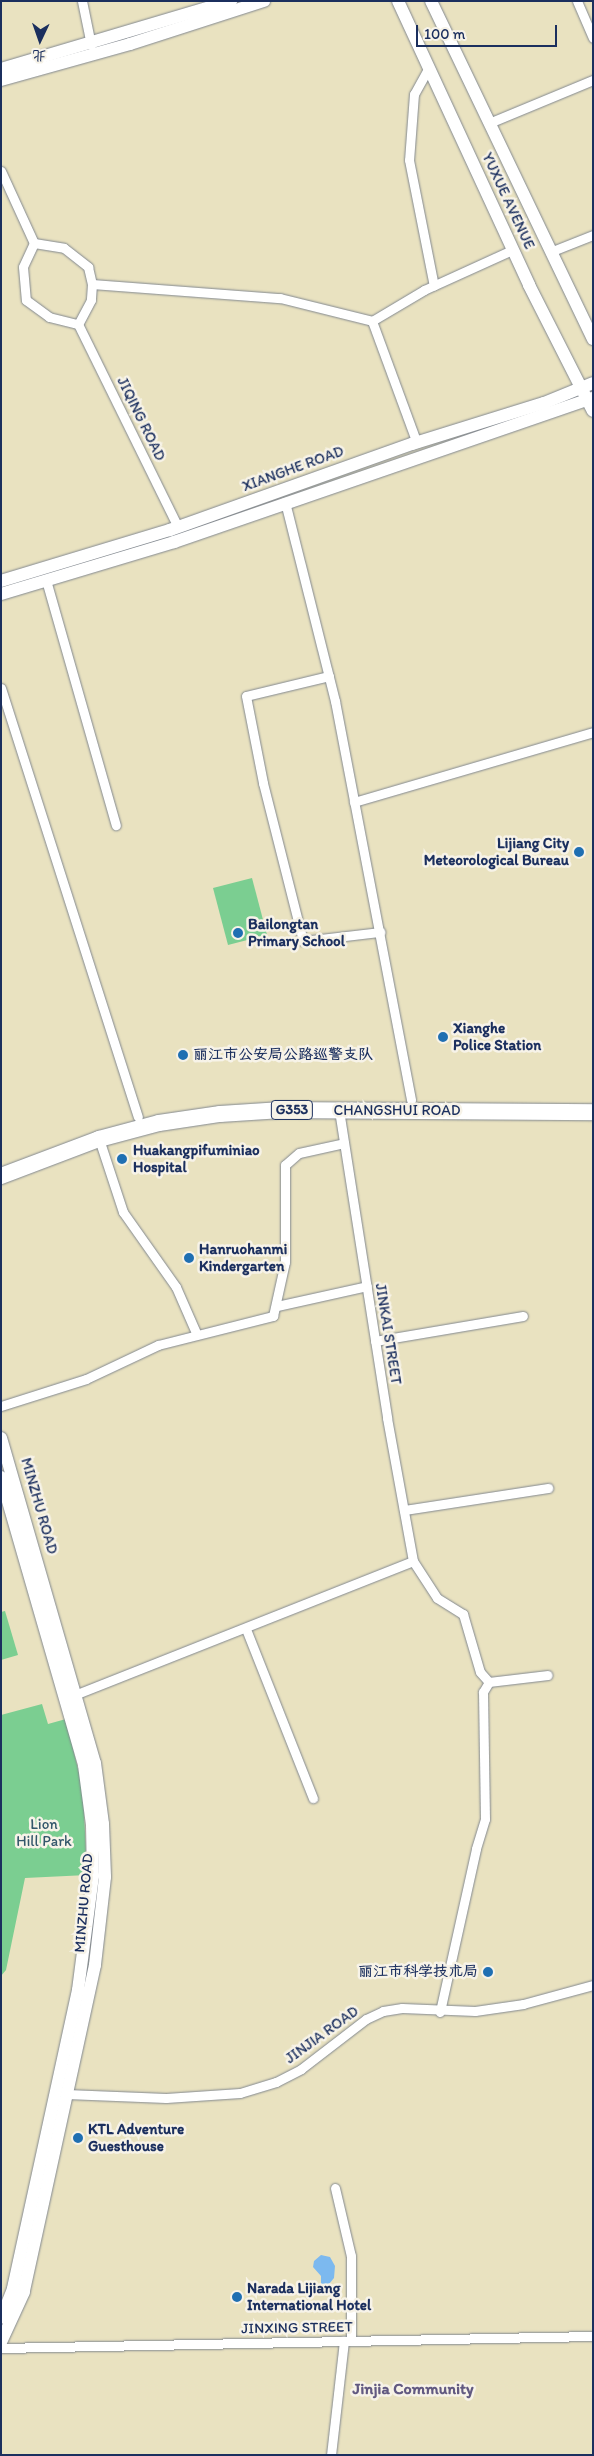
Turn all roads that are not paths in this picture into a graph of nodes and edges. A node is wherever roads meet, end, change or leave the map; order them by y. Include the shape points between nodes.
1 (82, 1) edge
2 (231, 1) edge
3 (264, 1) edge
4 (398, 1) edge
5 (431, 1) edge
6 (577, 1) edge
7 (593, 38) edge
8 (91, 45) junction
9 (1, 69) edge
10 (428, 69) junction
11 (1, 80) edge
12 (593, 80) edge
13 (489, 123) junction
14 (1, 171) edge
15 (593, 235) edge
16 (34, 242) junction
17 (512, 250) junction
18 (550, 252) junction
19 (92, 284) junction
20 (434, 286) junction
21 (372, 321) junction
22 (589, 322) edge
23 (78, 324) junction
24 (593, 339) edge
25 (587, 386) edge
26 (591, 403) edge
27 (417, 443) junction
28 (285, 502) junction
29 (178, 527) junction
30 (1, 580) edge
31 (46, 580) junction
32 (1, 594) edge
33 (328, 676) junction
34 (1, 688) edge
35 (593, 732) edge
36 (354, 802) junction
37 (116, 825) dead end
38 (380, 932) junction
39 (411, 1100) junction
40 (593, 1101) edge
41 (340, 1110) junction
42 (593, 1112) edge
43 (138, 1118) junction
44 (99, 1139) junction
45 (344, 1143) junction
46 (1, 1164) edge
47 (1, 1176) edge
48 (367, 1286) junction
49 (277, 1306) junction
50 (523, 1316) dead end
51 (197, 1335) junction
52 (375, 1342) junction
53 (1, 1406) edge
54 (1, 1438) edge
55 (1, 1476) edge
56 (548, 1488) dead end
57 (404, 1510) junction
58 (413, 1561) junction
59 (246, 1629) junction
60 (548, 1675) dead end
61 (489, 1682) junction
62 (77, 1694) junction
63 (313, 1798) dead end
64 (593, 1985) edge
65 (440, 2012) junction
66 (66, 2094) junction
67 (335, 2188) dead end
68 (1, 2318) edge
69 (593, 2336) edge
70 (348, 2341) junction
71 (1, 2342) edge
72 (1, 2348) edge
73 (331, 2455) edge

1 - 8 street
2 - 8 main road
3 - 11 main road via 148,39
4 - 10 main road, YUXUE AVENUE
5 - 13 main road, YUXUE AVENUE
6 - 7 street
8 - 9 main road
10 - 17 main road, YUXUE AVENUE
10 - 20 street via 414,94 409,160
12 - 13 street
13 - 18 main road, YUXUE AVENUE
14 - 16 street
15 - 18 street
16 - 19 street via 64,248 77,257 88,267
16 - 23 street via 23,267 26,300 49,317
17 - 20 street
17 - 25 main road, YUXUE AVENUE
18 - 22 main road, YUXUE AVENUE
19 - 21 street via 280,298
19 - 23 street via 89,308
20 - 21 street
21 - 27 street
22 - 24 main road, YUXUE AVENUE
23 - 29 street, JIQING ROAD
25 - 26 main road, YUXUE AVENUE
25 - 27 main road, XIANGHE ROAD via 524,410
26 - 28 main road, XIANGHE ROAD
27 - 29 main road, XIANGHE ROAD
28 - 31 main road, XIANGHE ROAD via 174,542
28 - 33 street
29 - 30 main road, XIANGHE ROAD
31 - 32 main road, XIANGHE ROAD
31 - 37 street
33 - 36 street
33 - 38 street via 246,696 263,783 303,941
34 - 43 street
35 - 36 street
36 - 38 street
38 - 39 street
39 - 40 highway, CHANGSHUI ROAD / G353
39 - 43 highway, CHANGSHUI ROAD / G353 via 250,1101
41 - 42 highway, CHANGSHUI ROAD / G353
41 - 44 highway, CHANGSHUI ROAD / G353 via 220,1114 159,1124
41 - 45 street, JINKAI STREET
43 - 46 highway, CHANGSHUI ROAD / G353 via 82,1133
44 - 47 highway, CHANGSHUI ROAD / G353
44 - 51 street via 122,1212 176,1287
45 - 48 street, JINKAI STREET
45 - 49 street via 299,1153 285,1166 285,1262
48 - 49 street
48 - 52 street, JINKAI STREET
49 - 51 street via 273,1316
50 - 52 street
51 - 53 street via 147,1349 86,1379
52 - 57 street, JINKAI STREET
54 - 62 main road, MINZHU ROAD
55 - 68 main road, MINZHU ROAD via 77,1736 87,1785 93,1851 91,1906 82,1972 13,2289
56 - 57 street
57 - 58 street, JINKAI STREET
58 - 59 street
58 - 61 street via 436,1598 463,1614 480,1672
59 - 62 street
59 - 63 street
60 - 61 street
61 - 65 street via 482,1692 486,1736 485,1819
62 - 66 main road, MINZHU ROAD via 98,1783 105,1877 95,1965
64 - 65 street, JINJIA ROAD via 503,2008
65 - 66 street, JINJIA ROAD via 402,2008 374,2014 301,2070 240,2093 174,2098
66 - 71 main road, MINZHU ROAD via 24,2292
67 - 70 street via 351,2256
69 - 70 street, JINXING STREET
70 - 72 street, JINXING STREET
70 - 73 street

